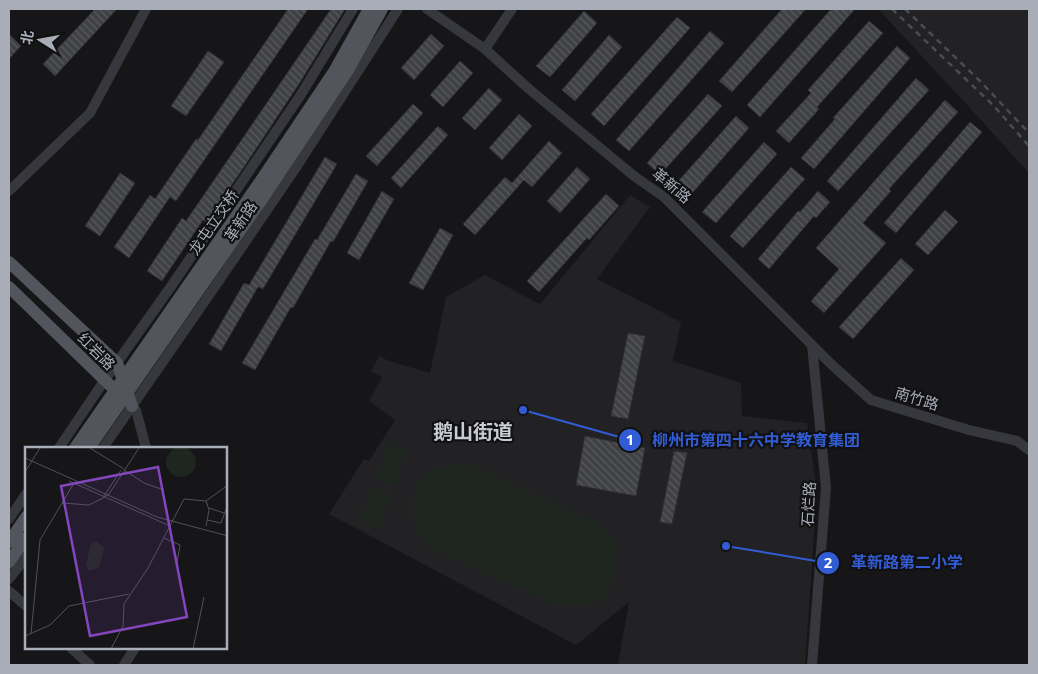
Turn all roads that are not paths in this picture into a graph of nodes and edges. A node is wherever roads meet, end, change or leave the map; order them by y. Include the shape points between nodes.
1 (146, 9) edge
2 (353, 9) edge
3 (369, 9) edge
4 (382, 9) edge
5 (398, 9) edge
6 (427, 9) edge
7 (512, 9) edge
8 (485, 49) junction
9 (9, 191) edge
10 (9, 262) edge
11 (9, 287) edge
12 (812, 345) junction
13 (117, 363) junction
14 (104, 381) junction
15 (132, 406) junction
16 (60, 447) edge
17 (76, 447) edge
18 (90, 447) edge
19 (104, 447) edge
20 (146, 447) edge
21 (1029, 450) edge
22 (25, 495) edge
23 (9, 519) edge
24 (25, 520) edge
25 (18, 545) edge
26 (9, 562) edge
27 (9, 579) edge
28 (9, 591) edge
29 (25, 605) edge
30 (72, 649) edge
31 (135, 649) edge
32 (90, 665) edge
33 (124, 665) edge
34 (812, 665) edge

1 - 9 street via 90,113
2 - 13 street, 革新路 via 300,96
3 - 17 main road, 龙屯立交桥 via 335,70
4 - 18 main road, 龙屯立交桥 via 348,70
5 - 15 street, 革新路 via 295,169
6 - 8 street, 革新路
7 - 8 street
8 - 12 street, 革新路 via 544,102 664,197
10 - 13 main road
11 - 14 main road, 红岩路
12 - 21 street, 南竹路 via 871,400 1017,441
12 - 34 street, 石烂路 via 826,488
13 - 14 street, 革新路
13 - 15 main road
14 - 15 main road, 红岩路
14 - 16 street, 革新路
15 - 19 street, 革新路
15 - 20 street, 红岩路 via 136,410
22 - 23 street
24 - 25 main road
25 - 26 main road
25 - 27 street
28 - 29 street
30 - 32 street
31 - 33 street

